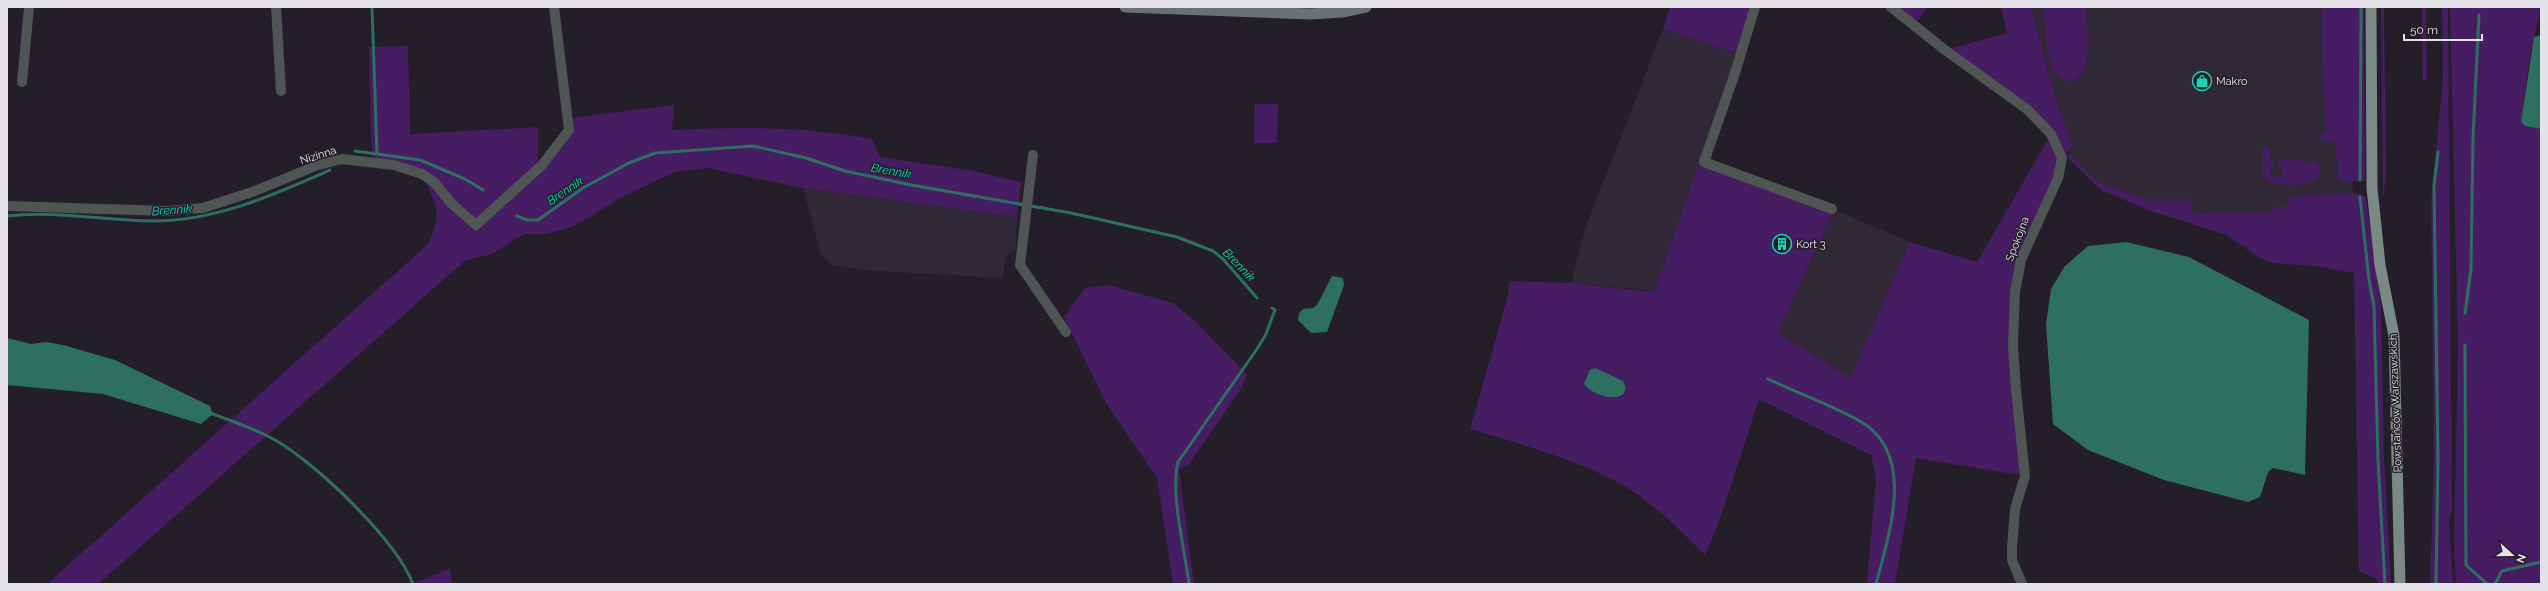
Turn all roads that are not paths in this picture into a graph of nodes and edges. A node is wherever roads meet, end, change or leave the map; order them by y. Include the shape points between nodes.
1 (29, 7) edge
2 (276, 7) edge
3 (554, 7) edge
4 (1125, 7) edge
5 (1366, 7) edge
6 (1755, 7) edge
7 (1891, 7) edge
8 (2371, 7) edge
9 (22, 82) dead end
10 (281, 91) dead end
11 (1033, 155) dead end
12 (7, 206) edge
13 (1832, 209) dead end
14 (1066, 332) dead end
15 (2022, 584) edge
16 (2400, 584) edge

1 - 9 street
2 - 10 street
3 - 12 street, Nizinna via 569,130 542,165 476,225 452,204 434,182 422,174 394,165 342,159 318,165 255,191 204,208 168,211
4 - 5 main road via 1307,14 1342,12
6 - 13 street via 1704,162
7 - 15 street, Spokojna via 2028,110 2051,134 2061,154 2058,178 2021,260 2015,292 2016,390 2025,476 2015,509 2012,560
8 - 16 main road, Powstańców Warszawskich via 2372,188 2380,265 2394,336
11 - 14 street via 1020,265

